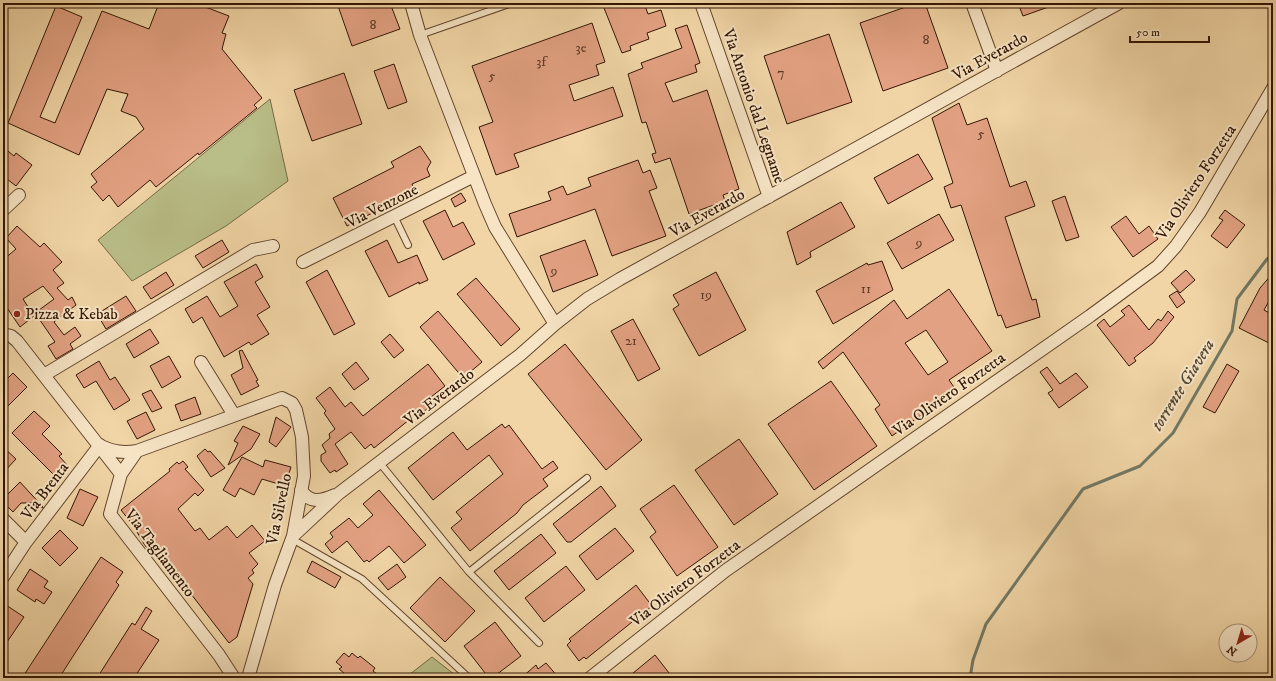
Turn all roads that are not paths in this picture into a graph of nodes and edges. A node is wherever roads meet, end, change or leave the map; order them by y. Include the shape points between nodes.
1 (410, 3) edge
2 (512, 3) edge
3 (701, 3) edge
4 (972, 3) edge
5 (1119, 3) edge
6 (420, 35) junction
7 (997, 71) junction
8 (1273, 88) edge
9 (474, 176) junction
10 (19, 195) dead end
11 (769, 197) junction
12 (3, 210) edge
13 (395, 218) junction
14 (408, 245) dead end
15 (273, 246) dead end
16 (303, 262) dead end
17 (555, 324) junction
18 (3, 334) edge
19 (201, 362) dead end
20 (44, 375) junction
21 (234, 416) junction
22 (100, 445) junction
23 (137, 451) junction
24 (379, 462) junction
25 (121, 474) junction
26 (587, 478) dead end
27 (301, 490) junction
28 (338, 494) junction
29 (3, 519) edge
30 (293, 537) junction
31 (26, 542) junction
32 (469, 572) junction
33 (3, 577) edge
34 (539, 643) dead end
35 (219, 655) junction
36 (252, 664) junction
37 (234, 678) edge
38 (248, 678) edge
39 (469, 678) edge
40 (590, 678) edge

1 - 6 street
2 - 6 lane
3 - 11 street, Via Antonio dal Legname
4 - 7 street
5 - 7 street, Via Everardo
6 - 9 street
7 - 11 street, Via Everardo
8 - 40 street, Via Oliviero Forzetta via 1200,212 1158,266 725,571
9 - 13 street, Via Venzone
9 - 17 street via 495,227
10 - 12 street
11 - 17 street, Via Everardo via 620,279 587,299
13 - 14 lane
13 - 16 street, Via Venzone
15 - 20 street via 253,250
17 - 24 street, Via Everardo via 520,356
18 - 20 street via 17,341
19 - 21 street
20 - 22 street
21 - 23 street, Via Silvello
21 - 27 street, Via Silvello via 276,399 282,398 292,403 302,437 304,476
22 - 23 street via 112,451
22 - 25 street
22 - 31 street, Via Brenta
23 - 25 street, Via Tagliamento
24 - 28 street, Via Everardo
24 - 32 lane
25 - 35 street, Via Tagliamento via 110,514
26 - 32 lane
27 - 28 street, Via Everardo via 309,500 315,501
27 - 30 street, Via Silvello
28 - 30 street, Via Everardo
29 - 31 street
30 - 36 street, Via Silvello via 275,585
30 - 39 lane via 362,579
31 - 33 street, Via Brenta
32 - 34 lane
35 - 36 street, Via Tagliamento via 235,669 245,669
35 - 37 street, Via Tagliamento
36 - 38 street, Via Silvello

